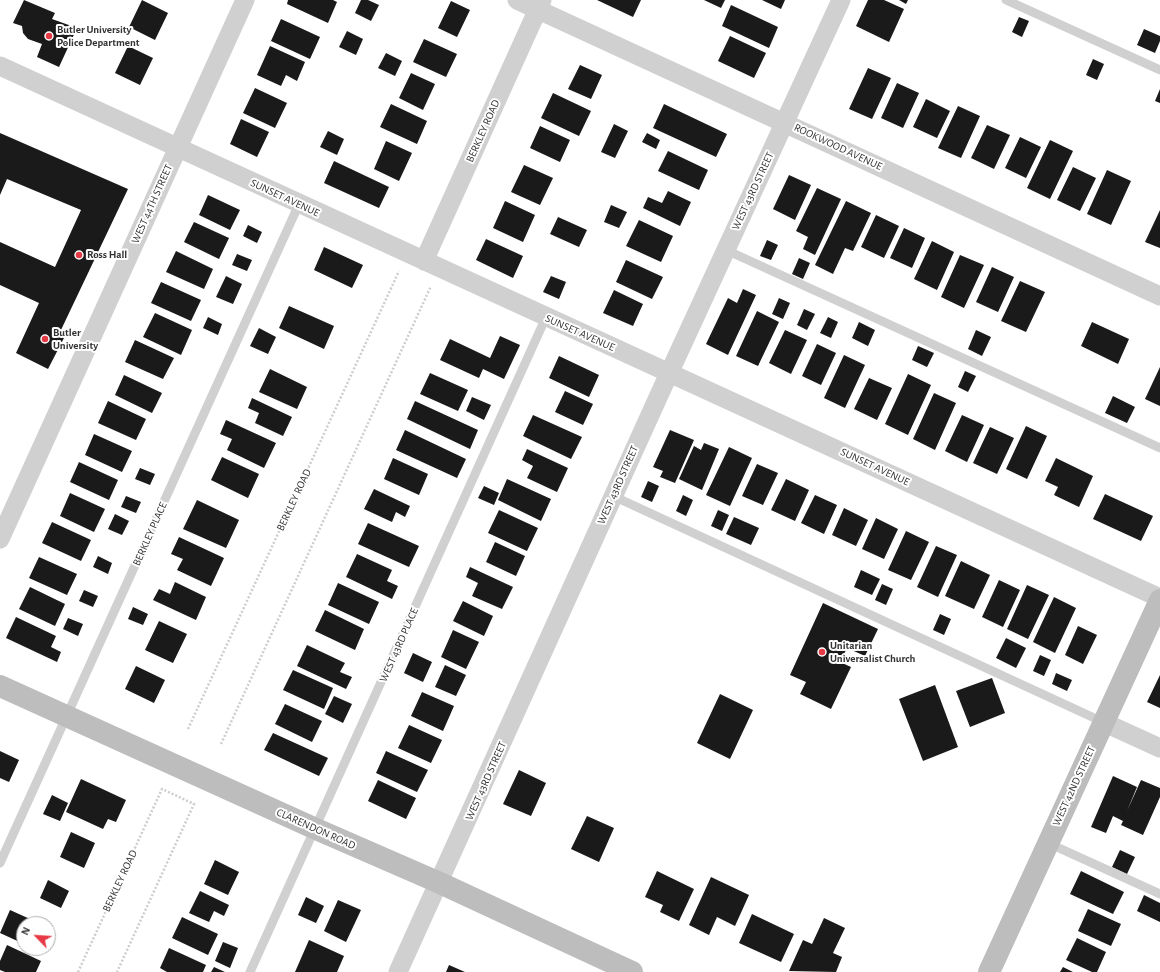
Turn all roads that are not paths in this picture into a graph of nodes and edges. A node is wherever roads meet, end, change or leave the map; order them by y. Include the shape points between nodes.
1 (245, 0) edge
2 (517, 0) edge
3 (840, 0) edge
4 (1006, 0) edge
5 (540, 5) edge
6 (0, 66) edge
7 (1160, 70) edge
8 (784, 122) junction
9 (177, 148) junction
10 (299, 204) junction
11 (726, 250) junction
12 (424, 261) junction
13 (1160, 296) edge
14 (546, 318) junction
15 (669, 373) junction
16 (1160, 448) edge
17 (613, 496) junction
18 (0, 539) edge
19 (1160, 599) edge
20 (0, 686) edge
21 (67, 717) junction
22 (1103, 722) junction
23 (1160, 748) edge
24 (316, 829) junction
25 (1048, 843) junction
26 (0, 863) edge
27 (440, 883) junction
28 (1160, 894) edge
29 (250, 972) edge
30 (398, 972) edge
31 (632, 972) edge
32 (989, 972) edge

1 - 9 street, WEST 44TH STREET
2 - 5 street, ROOKWOOD AVENUE
3 - 8 street, WEST 43RD STREET
4 - 7 lane
5 - 8 street, ROOKWOOD AVENUE
5 - 12 street, BERKLEY ROAD
6 - 9 street, SUNSET AVENUE
8 - 11 street, WEST 43RD STREET
8 - 13 street, ROOKWOOD AVENUE
9 - 10 street, SUNSET AVENUE
9 - 18 street, WEST 44TH STREET
10 - 12 street, SUNSET AVENUE
10 - 21 lane, BERKLEY PLACE
11 - 15 street, WEST 43RD STREET
11 - 16 lane
12 - 14 street, SUNSET AVENUE
14 - 15 street, SUNSET AVENUE
14 - 24 lane, WEST 43RD PLACE
15 - 17 street, WEST 43RD STREET
15 - 19 street, SUNSET AVENUE
17 - 22 lane
17 - 27 street, WEST 43RD STREET
19 - 22 street, WEST 42ND STREET
20 - 21 street, CLARENDON ROAD
21 - 24 street, CLARENDON ROAD
21 - 26 lane, BERKLEY PLACE
22 - 23 street
22 - 25 street, WEST 42ND STREET
24 - 27 street, CLARENDON ROAD
24 - 29 lane, WEST 43RD PLACE
25 - 28 lane
25 - 32 street, WEST 42ND STREET
27 - 30 street, WEST 43RD STREET
27 - 31 street, CLARENDON ROAD

